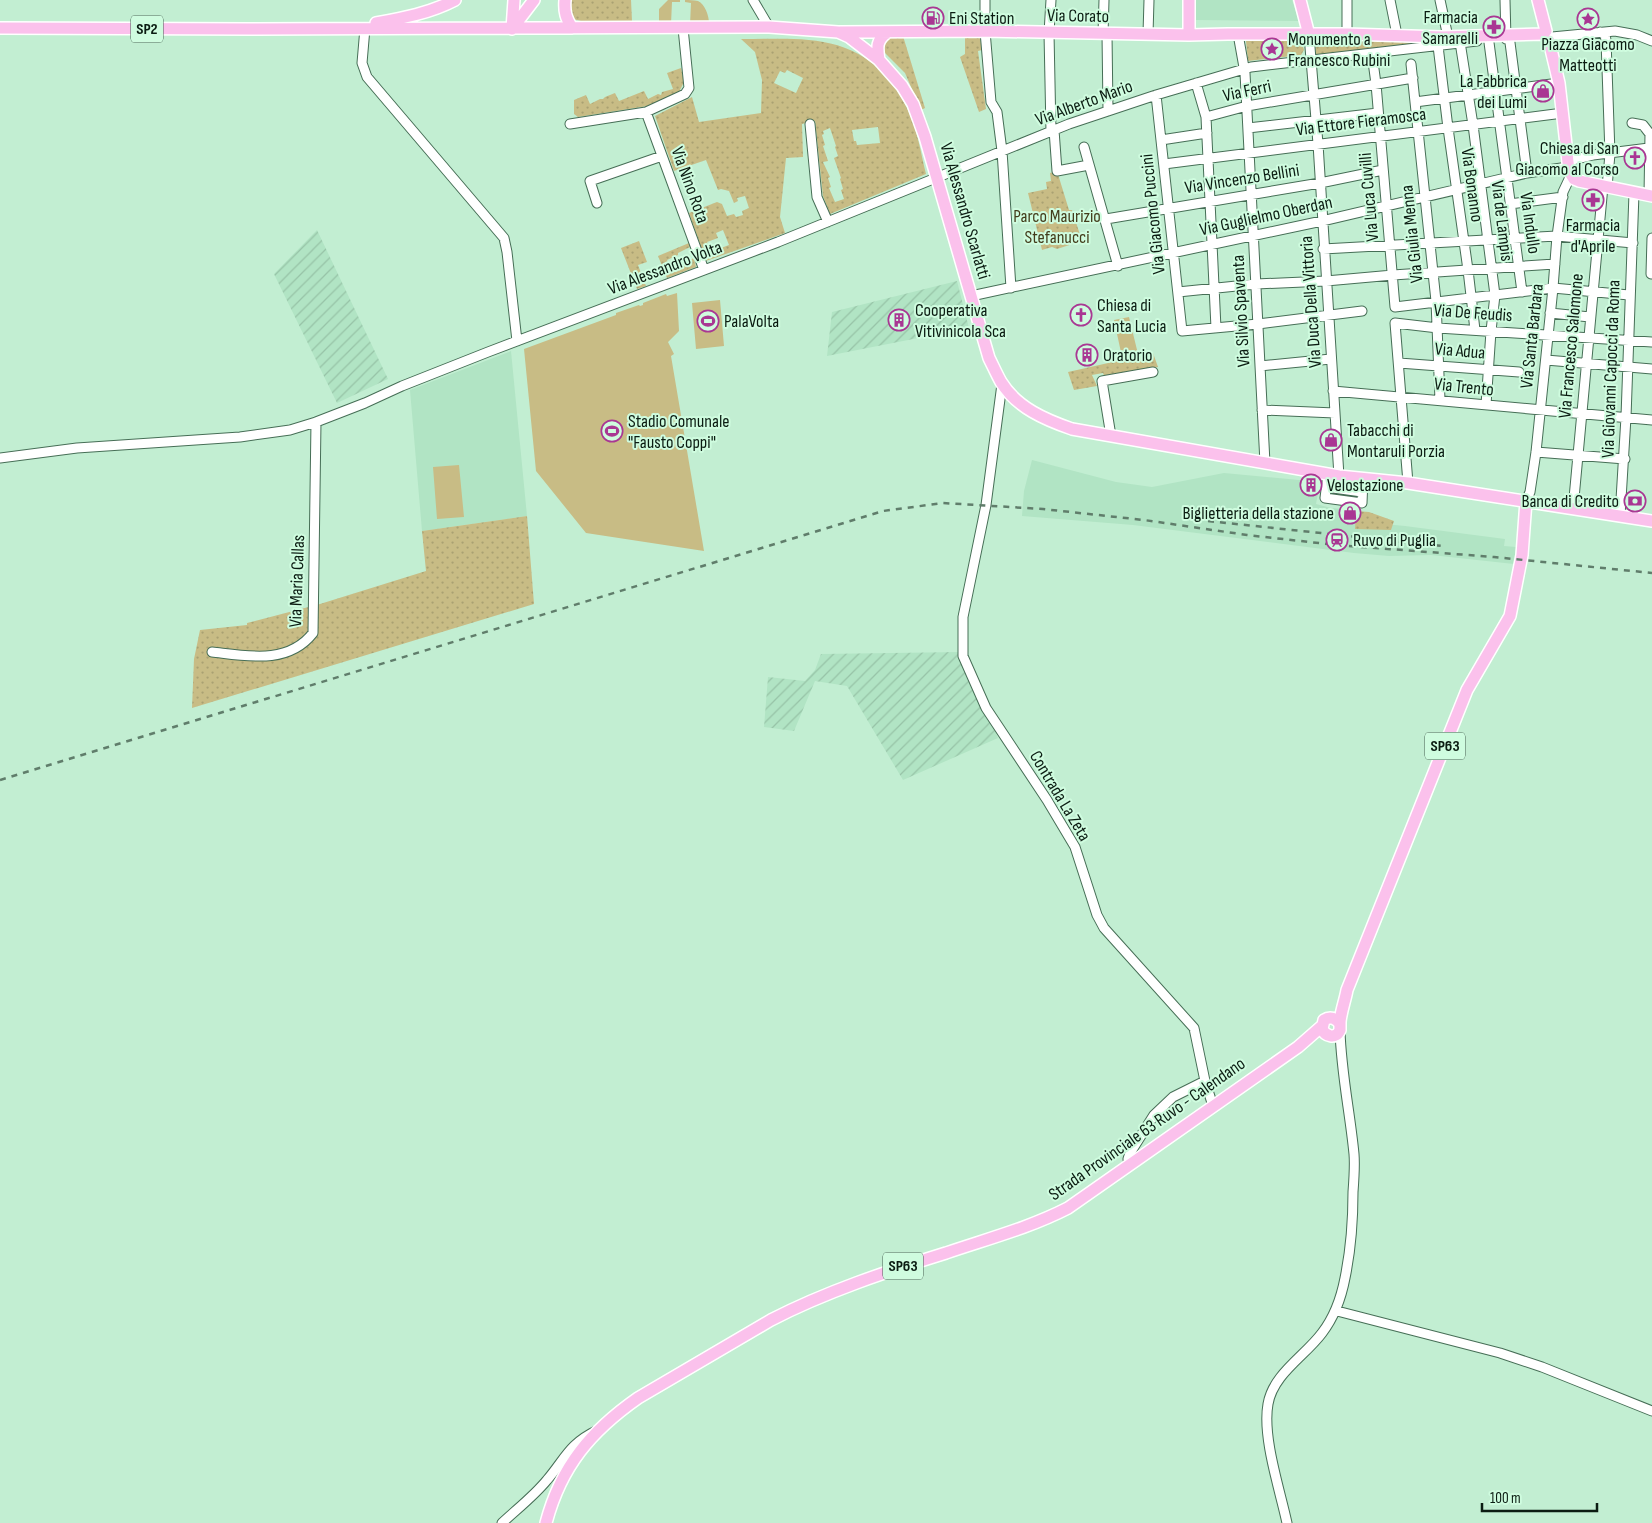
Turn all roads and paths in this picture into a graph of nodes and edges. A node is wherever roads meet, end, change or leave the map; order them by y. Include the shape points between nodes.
1 (455, 0) edge
2 (514, 0) edge
3 (534, 0) edge
4 (565, 0) edge
5 (753, 0) edge
6 (985, 0) edge
7 (1051, 0) edge
8 (1104, 0) edge
9 (1149, 0) edge
10 (1189, 0) edge
11 (1300, 0) edge
12 (1347, 0) edge
13 (1390, 0) edge
14 (1440, 0) edge
15 (1505, 0) edge
16 (1538, 0) edge
17 (769, 27) junction
18 (0, 28) edge
19 (347, 28) junction
20 (365, 28) junction
21 (572, 28) junction
22 (683, 28) junction
23 (512, 29) junction
24 (985, 31) junction
25 (838, 32) junction
26 (888, 32) junction
27 (1600, 32) junction
28 (1049, 33) junction
29 (1105, 34) junction
30 (1148, 34) junction
31 (1233, 34) junction
32 (1347, 34) junction
33 (1189, 35) junction
34 (1309, 35) junction
35 (1396, 35) junction
36 (1547, 36) junction
37 (1508, 37) junction
38 (1487, 38) junction
39 (1442, 41) junction
40 (1652, 41) edge
41 (1460, 42) junction
42 (1372, 54) junction
43 (879, 60) junction
44 (1311, 60) junction
45 (1411, 64) dead end
46 (1244, 68) junction
47 (1413, 78) junction
48 (1196, 83) junction
49 (1559, 83) junction
50 (1376, 84) junction
51 (1515, 88) junction
52 (1496, 91) junction
53 (1313, 94) junction
54 (1156, 95) junction
55 (1469, 95) junction
56 (1444, 98) junction
57 (1415, 102) junction
58 (1247, 106) junction
59 (1108, 111) junction
60 (646, 112) junction
61 (1378, 112) junction
62 (1563, 113) junction
63 (1206, 117) junction
64 (1520, 118) junction
65 (1316, 120) junction
66 (1500, 121) junction
67 (1632, 123) dead end
68 (570, 124) dead end
69 (810, 124) dead end
70 (1473, 125) junction
71 (1248, 128) junction
72 (1448, 128) junction
73 (1052, 131) junction
74 (1418, 132) junction
75 (1207, 133) junction
76 (1380, 136) junction
77 (1161, 140) junction
78 (1318, 144) junction
79 (1084, 147) dead end
80 (1649, 148) junction
81 (1002, 151) junction
82 (1249, 153) junction
83 (1610, 154) junction
84 (662, 156) junction
85 (1208, 158) junction
86 (1164, 164) junction
87 (1571, 165) junction
88 (1089, 166) junction
89 (1383, 170) junction
90 (1527, 173) junction
91 (937, 177) junction
92 (1507, 178) junction
93 (1320, 183) junction
94 (1481, 184) junction
95 (1605, 187) junction
96 (1457, 190) junction
97 (1634, 192) junction
98 (1252, 194) junction
99 (1650, 196) edge
100 (1563, 197) junction
101 (1425, 198) junction
102 (1210, 201) junction
103 (598, 203) dead end
104 (1510, 204) junction
105 (1386, 207) junction
106 (1169, 208) junction
107 (1106, 219) junction
108 (1322, 221) junction
109 (828, 222) junction
110 (1253, 236) junction
111 (1557, 236) junction
112 (1652, 238) edge
113 (1515, 239) junction
114 (1597, 239) junction
115 (1488, 240) junction
116 (1464, 241) junction
117 (1430, 243) junction
118 (1633, 243) junction
119 (1212, 245) junction
120 (1390, 245) junction
121 (1323, 249) junction
122 (1173, 253) junction
123 (1555, 264) junction
124 (1118, 266) junction
125 (1519, 266) junction
126 (1492, 268) junction
127 (704, 270) junction
128 (1468, 270) junction
129 (1432, 272) junction
130 (1651, 274) dead end
131 (1393, 275) junction
132 (1326, 281) junction
133 (1256, 284) junction
134 (1011, 288) junction
135 (1214, 288) junction
136 (1553, 288) junction
137 (1592, 291) junction
138 (1178, 292) junction
139 (1522, 292) junction
140 (1495, 295) junction
141 (1629, 295) junction
142 (971, 296) junction
143 (1471, 298) junction
144 (1436, 301) junction
145 (1362, 311) dead end
146 (1550, 313) junction
147 (1328, 315) junction
148 (1590, 317) junction
149 (1258, 324) junction
150 (1216, 328) junction
151 (1438, 328) junction
152 (1475, 330) junction
153 (1491, 330) junction
154 (1549, 336) junction
155 (1589, 338) junction
156 (1628, 340) junction
157 (518, 341) junction
158 (1652, 342) edge
159 (1331, 359) junction
160 (1546, 360) junction
161 (1399, 363) junction
162 (1586, 364) junction
163 (1260, 366) junction
164 (1438, 366) junction
165 (1628, 367) junction
166 (1488, 370) junction
167 (1652, 370) edge
168 (1154, 372) dead end
169 (1519, 372) dead end
170 (1002, 384) junction
171 (1333, 391) junction
172 (1402, 397) junction
173 (1440, 400) junction
174 (1486, 405) junction
175 (1262, 410) junction
176 (1540, 410) junction
177 (1335, 413) junction
178 (1581, 414) junction
179 (1626, 417) junction
180 (1652, 418) edge
181 (316, 422) junction
182 (1111, 436) junction
183 (1536, 452) junction
184 (1577, 455) junction
185 (0, 458) edge
186 (1625, 459) junction
187 (1265, 463) junction
188 (1334, 475) junction
189 (1364, 479) junction
190 (1408, 483) junction
191 (1526, 501) junction
192 (1572, 509) junction
193 (1620, 516) junction
194 (1652, 521) edge
195 (212, 652) dead end
196 (1331, 1028) junction
197 (1205, 1081) junction
198 (1213, 1106) junction
199 (1128, 1166) junction
200 (1336, 1311) junction
201 (1652, 1411) edge
202 (598, 1430) junction
203 (547, 1481) junction
204 (557, 1491) junction
205 (502, 1523) edge
206 (546, 1523) edge
207 (1287, 1523) edge

1 - 19 main road via 406,17
2 - 23 main road
3 - 23 main road
4 - 21 main road via 565,17
5 - 17 street
6 - 24 street
7 - 28 street
8 - 29 street
9 - 30 street
10 - 33 main road
11 - 34 main road
12 - 32 street
13 - 35 street
14 - 39 street, Via Bonanno
15 - 37 street
16 - 36 main road
17 - 22 main road, Via Alessandro Scarlatti
17 - 25 main road, Via Alessandro Scarlatti
18 - 19 main road, SP2
19 - 20 main road, SP2
20 - 23 main road, SP2
20 - 157 street via 362,63 367,77 504,238
21 - 22 main road, Via Alessandro Scarlatti
21 - 23 main road, Via Alessandro Scarlatti
22 - 60 street via 689,88 685,94
24 - 26 main road, Via Corato
24 - 28 main road, Via Corato
24 - 81 street via 991,102 997,112
25 - 26 main road, Via Corato
25 - 43 main road, Via Alessandro Scarlatti
26 - 43 main road via 877,46
27 - 36 street
27 - 40 street via 1615,31
27 - 83 street, Via Francesco Salomone via 1606,36
28 - 29 main road, Via Corato
28 - 73 street
29 - 30 main road, Via Corato
29 - 59 street
30 - 33 main road, Via Corato
31 - 33 main road, Via Corato
31 - 34 main road, Via Corato
31 - 46 street, Via Silvio Spaventa
32 - 34 main road, Via Corato
32 - 35 main road, Via Corato
34 - 44 street, Via Duca Della Vittoria
35 - 39 main road, Via Corato
36 - 37 main road, Via Corato
36 - 49 main road
37 - 38 main road, Via Corato
37 - 51 street
38 - 39 main road, Via Corato
38 - 41 street, Via Alberto Mario
38 - 52 street, Via Indullo
39 - 41 street, Via Alberto Mario
39 - 42 street, Via Alberto Mario
39 - 56 street, Via Bonanno via 1438,52
41 - 55 street, Via de Lampis
42 - 44 street, Via Alberto Mario
42 - 50 street, Via Luca Cuvilli
43 - 91 main road, Via Alessandro Scarlatti via 913,104
44 - 46 street, Via Alberto Mario
44 - 53 street, Via Duca Della Vittoria
45 - 47 street, Via Giulia Menna
46 - 48 street, Via Alberto Mario
46 - 58 street, Via Silvio Spaventa
47 - 50 street, Via Ferri
47 - 57 street, Via Giulia Menna
48 - 54 street, Via Alberto Mario
48 - 63 street
49 - 51 street
49 - 62 main road
50 - 53 street, Via Ferri
50 - 61 street, Via Luca Cuvilli
51 - 52 street
51 - 64 street
52 - 55 street
52 - 66 street, Via Indullo
53 - 58 street, Via Ferri
53 - 65 street, Via Duca Della Vittoria
54 - 59 street, Via Alberto Mario
54 - 77 street, Via Giacomo Puccini
55 - 56 street
55 - 70 street, Via de Lampis
56 - 57 street
56 - 72 street, Via Bonanno
57 - 74 street, Via Giulia Menna
58 - 63 street, Via Ferri
58 - 71 street, Via Silvio Spaventa
59 - 73 street, Via Alberto Mario
60 - 68 street
60 - 84 street, Via Nino Rota
61 - 65 street
61 - 76 street, Via Luca Cuvilli
62 - 64 street, Via Ettore Fieramosca
62 - 87 main road
63 - 75 street
64 - 66 street, Via Ettore Fieramosca
64 - 90 street
65 - 71 street
65 - 78 street, Via Duca Della Vittoria
66 - 70 street, Via Ettore Fieramosca
66 - 92 street, Via Indullo
67 - 80 street via 1643,125 1650,134
69 - 109 street via 817,197
70 - 72 street, Via Ettore Fieramosca
70 - 94 street, Via de Lampis
71 - 82 street, Via Silvio Spaventa
72 - 74 street, Via Ettore Fieramosca
72 - 96 street, Via Bonanno
73 - 81 street, Via Alberto Mario
73 - 88 street via 1057,171
74 - 76 street, Via Ettore Fieramosca
74 - 101 street, Via Giulia Menna
75 - 77 street
75 - 85 street
76 - 78 street, Via Ettore Fieramosca
76 - 89 street, Via Luca Cuvilli
77 - 86 street, Via Giacomo Puccini
78 - 82 street, Via Ettore Fieramosca
78 - 93 street, Via Duca Della Vittoria
79 - 88 street
80 - 83 street, Via Guglielmo Oberdan
80 - 99 street
81 - 91 street, Via Alberto Mario
81 - 134 street
82 - 85 street, Via Ettore Fieramosca
82 - 98 street, Via Silvio Spaventa
83 - 87 street, Via Guglielmo Oberdan
83 - 95 street, Via Francesco Salomone
84 - 103 street via 590,181
84 - 127 street, Via Nino Rota
85 - 86 street, Via Ettore Fieramosca
85 - 102 street
86 - 106 street, Via Giacomo Puccini
87 - 90 street, Via Guglielmo Oberdan
87 - 95 main road via 1579,181
87 - 100 street, Via Santa Barbara
88 - 107 street
89 - 93 street, Via Vincenzo Bellini
89 - 105 street, Via Luca Cuvilli
90 - 92 street, Via Guglielmo Oberdan
91 - 109 street, Via Alessandro Volta
91 - 142 main road, Via Alessandro Scarlatti
92 - 94 street, Via Guglielmo Oberdan
92 - 104 street, Via Indullo
93 - 98 street, Via Vincenzo Bellini
93 - 108 street, Via Duca Della Vittoria
94 - 96 street, Via Guglielmo Oberdan
94 - 115 street, Via de Lampis
95 - 97 main road
95 - 114 street, Via Francesco Salomone
96 - 101 street, Via Guglielmo Oberdan
96 - 116 street, Via Bonanno
97 - 99 main road
97 - 118 street, Via Giovanni Capocci da Roma
98 - 102 street, Via Vincenzo Bellini
98 - 110 street, Via Silvio Spaventa
100 - 104 street
100 - 111 street, Via Santa Barbara
101 - 105 street, Via Guglielmo Oberdan
101 - 117 street, Via Giulia Menna
102 - 106 street, Via Vincenzo Bellini
102 - 119 street
104 - 113 street, Via Indullo
105 - 108 street, Via Guglielmo Oberdan
105 - 120 street, Via Luca Cuvilli
106 - 107 street, Via Vincenzo Bellini
106 - 122 street, Via Giacomo Puccini
107 - 124 street
108 - 110 street, Via Guglielmo Oberdan
108 - 121 street, Via Duca Della Vittoria
109 - 127 street, Via Alessandro Volta
110 - 119 street, Via Guglielmo Oberdan
110 - 133 street, Via Silvio Spaventa
111 - 113 street
111 - 114 street
111 - 123 street, Via Santa Barbara
112 - 130 street
113 - 115 street
113 - 125 street, Via Indullo
114 - 118 street
114 - 137 street, Via Francesco Salomone
115 - 116 street
115 - 126 street, Via de Lampis
116 - 117 street
116 - 128 street, Via Bonanno
117 - 120 street
117 - 129 street, Via Giulia Menna
118 - 141 street, Via Giovanni Capocci da Roma
119 - 122 street, Via Guglielmo Oberdan
119 - 135 street
120 - 121 street
120 - 131 street, Via Luca Cuvilli
121 - 132 street, Via Duca Della Vittoria
122 - 124 street, Via Guglielmo Oberdan
122 - 138 street, Via Giacomo Puccini
123 - 125 street
123 - 136 street, Via Santa Barbara
124 - 134 street, Via Guglielmo Oberdan
125 - 126 street
125 - 139 street, Via Indullo
126 - 128 street
126 - 140 street, Via de Lampis
127 - 157 street, Via Alessandro Volta
128 - 129 street
128 - 143 street, Via Bonanno
129 - 131 street
129 - 144 street, Via Giulia Menna
131 - 132 street
131 - 144 street, Via Luca Cuvilli via 1395,307
132 - 133 street
132 - 147 street, Via Duca Della Vittoria
133 - 135 street
133 - 149 street, Via Silvio Spaventa
134 - 142 street, Via Guglielmo Oberdan
135 - 138 street
135 - 150 street
136 - 137 street
136 - 139 street
136 - 146 street, Via Santa Barbara
137 - 141 street
137 - 148 street, Via Francesco Salomone
138 - 150 street, Via Giacomo Puccini via 1182,331
139 - 140 street
140 - 143 street
140 - 153 street, Via de Lampis
141 - 156 street, Via Giovanni Capocci da Roma
142 - 170 main road, Via Alessandro Scarlatti via 988,358
143 - 144 street
143 - 152 street, Via Bonanno
144 - 151 street, Via Giulia Menna
145 - 147 street
146 - 148 street
146 - 154 street, Via Santa Barbara
147 - 149 street
147 - 159 street, Via Duca Della Vittoria
148 - 155 street, Via Francesco Salomone
149 - 150 street
149 - 163 street, Via Silvio Spaventa
151 - 152 street, Via De Feudis
151 - 161 street, Via De Feudis via 1395,323
151 - 164 street, Via Giulia Menna
152 - 153 street, Via De Feudis
153 - 154 street, Via De Feudis
153 - 166 street, Via de Lampis
154 - 155 street, Via De Feudis
154 - 160 street, Via Santa Barbara
155 - 156 street, Via De Feudis
155 - 162 street, Via Francesco Salomone
156 - 158 street, Via De Feudis
156 - 165 street, Via Giovanni Capocci da Roma
157 - 181 street, Via Alessandro Volta
159 - 163 street
159 - 171 street, Via Duca Della Vittoria
160 - 162 street
160 - 176 street, Via Santa Barbara
161 - 164 street, Via Adua
161 - 172 street
162 - 165 street
162 - 178 street, Via Francesco Salomone
163 - 175 street, Via Silvio Spaventa
164 - 166 street, Via Adua
164 - 173 street, Via Giulia Menna
165 - 167 street
165 - 179 street, Via Giovanni Capocci da Roma
166 - 169 street, Via Adua
166 - 174 street, Via de Lampis
168 - 182 street via 1102,381
170 - 182 main road, Via Alessandro Scarlatti via 1022,405 1044,419 1072,429
170 - 197 street, Contrada La Zeta via 986,505 963,617 963,656 986,708 1075,847 1104,928 1194,1028
171 - 172 street, Via Trento
171 - 177 street, Via Duca Della Vittoria
172 - 173 street, Via Trento
172 - 190 street
173 - 174 street, Via Trento
174 - 176 street, Via Trento
175 - 177 street
175 - 187 street, Via Silvio Spaventa
176 - 178 street, Via Trento
176 - 183 street, Via Santa Barbara
177 - 188 street, Via Duca Della Vittoria
178 - 179 street, Via Trento
178 - 184 street, Via Francesco Salomone
179 - 180 street, Via Trento
179 - 186 street, Via Giovanni Capocci da Roma
181 - 185 street, Via Alessandro Volta via 276,433 77,448
181 - 195 street, Via Maria Callas via 313,633 296,648 268,657
182 - 187 main road, Via Alessandro Scarlatti
183 - 184 street
183 - 191 street, Via Santa Barbara
184 - 186 street
184 - 192 street, Via Francesco Salomone
186 - 193 street, Via Giovanni Capocci da Roma
187 - 188 main road, Via Alessandro Scarlatti
188 - 189 main road, Via Alessandro Scarlatti
188 - 189 street, Via Duca Della Vittoria via 1326,487 1325,498 1362,503
189 - 190 main road, Via Alessandro Scarlatti
190 - 191 main road, Via Alessandro Scarlatti
191 - 192 main road, Via Alessandro Scarlatti
191 - 196 main road, SP63 via 1522,555 1510,616 1467,690
192 - 193 main road, Via Alessandro Scarlatti
193 - 194 main road, Via Alessandro Scarlatti
196 - 198 main road, Strada Provinciale 63 Ruvo - Calendano / SP63
196 - 200 street via 1341,1054 1354,1164 1352,1230
197 - 198 street, Contrada La Zeta
197 - 199 street via 1173,1097 1154,1115 1130,1154
198 - 199 main road, Strada Provinciale 63 Ruvo - Calendano / SP63
199 - 202 main road, Strada Provinciale 63 Ruvo - Calendano / SP63 via 1068,1208 1044,1220 896,1269 788,1311 638,1398
200 - 201 street via 1500,1353
200 - 207 street via 1322,1333 1284,1374 1268,1402 1268,1440
202 - 203 street via 575,1443
202 - 204 main road, Strada Provinciale 63 Ruvo - Calendano / SP63 via 571,1463
203 - 204 street
203 - 205 street
204 - 206 main road, Strada Provinciale 63 Ruvo - Calendano / SP63

